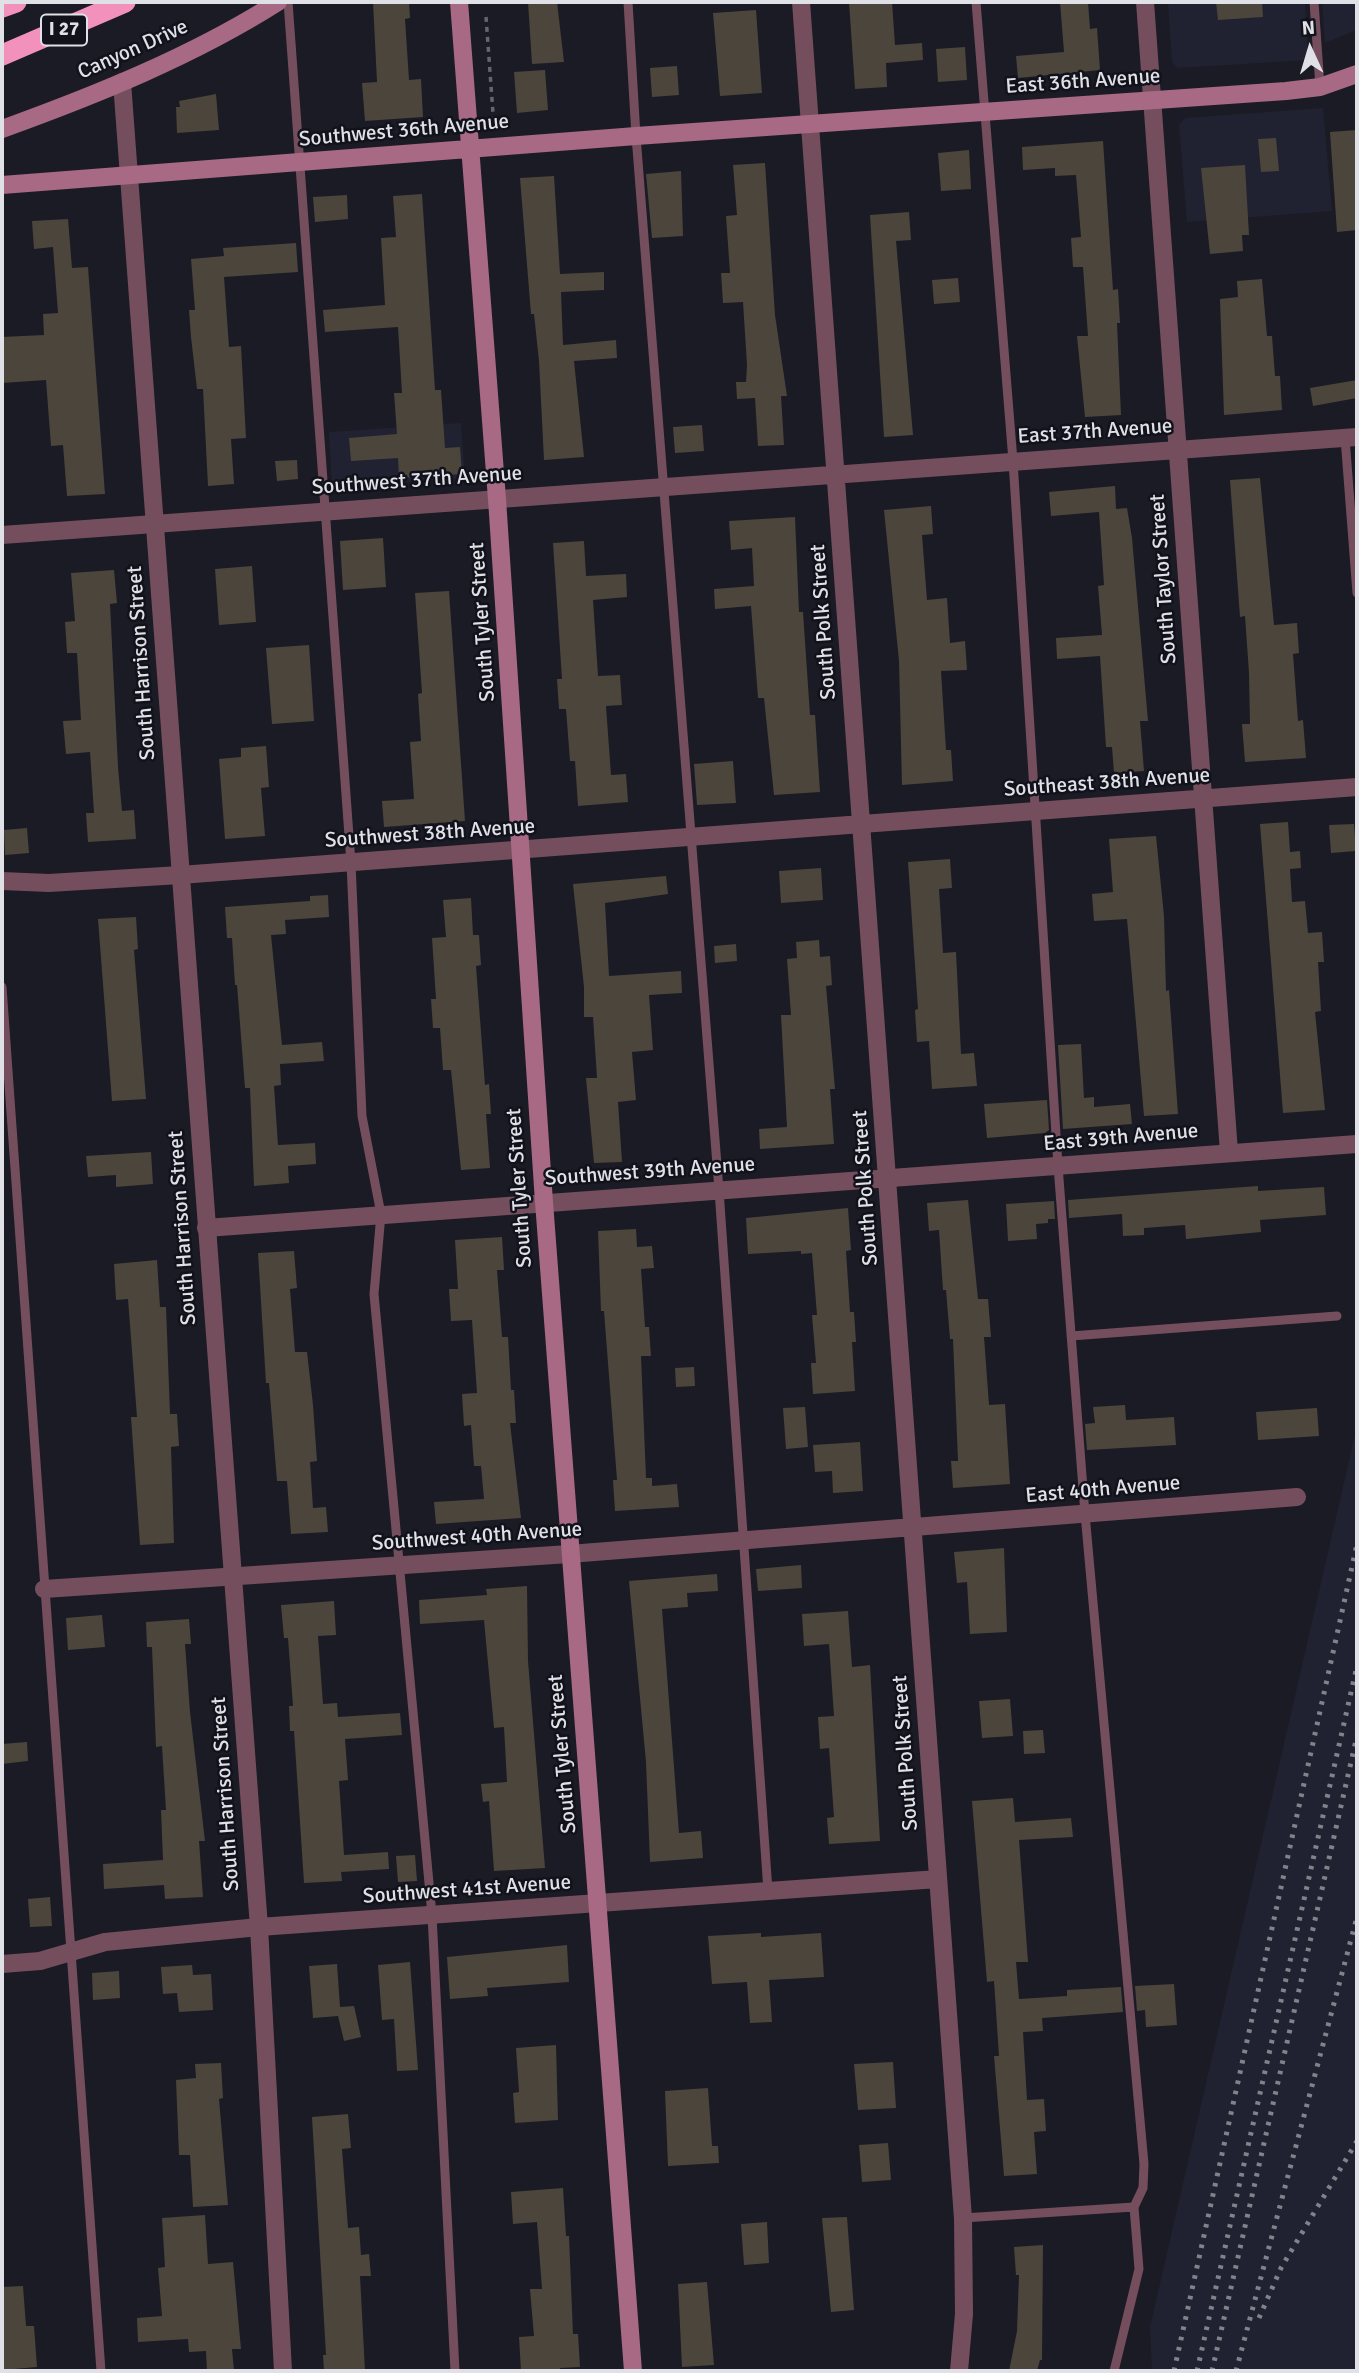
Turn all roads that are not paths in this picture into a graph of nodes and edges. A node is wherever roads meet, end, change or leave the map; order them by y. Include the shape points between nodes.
1 (16, 2) edge
2 (125, 2) edge
3 (278, 2) edge
4 (288, 2) edge
5 (459, 2) edge
6 (628, 2) edge
7 (801, 2) edge
8 (976, 2) edge
9 (1144, 2) edge
10 (1314, 2) edge
11 (2, 7) edge
12 (2, 55) edge
13 (1357, 74) edge
14 (122, 82) junction
15 (1321, 87) junction
16 (1151, 100) junction
17 (985, 111) junction
18 (809, 123) junction
19 (2, 130) edge
20 (636, 136) junction
21 (470, 149) junction
22 (299, 162) junction
23 (129, 175) junction
24 (2, 185) edge
25 (1351, 437) edge
26 (1178, 449) junction
27 (1013, 461) junction
28 (836, 473) junction
29 (665, 486) junction
30 (497, 499) junction
31 (326, 510) junction
32 (154, 524) junction
33 (2, 536) edge
34 (1357, 593) edge
35 (1357, 787) edge
36 (1203, 799) junction
37 (1035, 811) junction
38 (861, 824) junction
39 (691, 838) junction
40 (521, 850) junction
41 (351, 863) junction
42 (180, 875) junction
43 (2, 881) edge
44 (2, 987) edge
45 (1357, 1144) edge
46 (1229, 1152) junction
47 (1058, 1166) junction
48 (888, 1179) junction
49 (719, 1190) junction
50 (544, 1202) junction
51 (381, 1214) junction
52 (206, 1228) junction
53 (1337, 1315) dead end
54 (1071, 1336) junction
55 (1297, 1497) dead end
56 (1085, 1514) junction
57 (913, 1527) junction
58 (745, 1541) junction
59 (569, 1554) junction
60 (398, 1565) junction
61 (232, 1576) junction
62 (44, 1589) junction
63 (938, 1879) junction
64 (768, 1891) junction
65 (598, 1903) junction
66 (432, 1915) junction
67 (259, 1927) junction
68 (73, 1951) junction
69 (2, 1964) edge
70 (1134, 2207) junction
71 (963, 2218) junction
72 (101, 2371) edge
73 (283, 2371) edge
74 (455, 2371) edge
75 (633, 2371) edge
76 (959, 2371) edge
77 (1114, 2371) edge

1 - 11 highway, I 27
2 - 12 highway, I 27
3 - 14 main road, Canyon Drive
4 - 22 lane
5 - 21 main road, South Tyler Street
6 - 20 lane
7 - 18 street, South Polk Street
8 - 17 lane
9 - 16 street, South Taylor Street
10 - 15 lane
13 - 15 main road, East 36th Avenue
14 - 19 main road, Canyon Drive
14 - 23 street, South Harrison Street
15 - 16 main road, East 36th Avenue
16 - 17 main road, East 36th Avenue
16 - 26 street, South Taylor Street
17 - 18 main road, East 36th Avenue
17 - 27 lane
18 - 20 main road, Southwest 36th Avenue
18 - 28 street, South Polk Street
20 - 21 main road, Southwest 36th Avenue
20 - 29 lane
21 - 22 main road, Southwest 36th Avenue
21 - 30 main road, South Tyler Street
22 - 23 main road, Southwest 36th Avenue
22 - 31 lane
23 - 24 main road, Southwest 36th Avenue
23 - 32 street, South Harrison Street
25 - 26 street, East 37th Avenue
25 - 34 lane
26 - 27 street, East 37th Avenue
26 - 36 street, South Taylor Street
27 - 28 street, East 37th Avenue
27 - 37 lane
28 - 29 street, Southwest 37th Avenue
28 - 38 street, South Polk Street
29 - 30 street, Southwest 37th Avenue
29 - 39 lane
30 - 31 street, Southwest 37th Avenue
30 - 40 main road, South Tyler Street
31 - 32 street, Southwest 37th Avenue
31 - 41 lane
32 - 33 street, Southwest 37th Avenue
32 - 42 street, South Harrison Street
35 - 36 street, Southeast 38th Avenue
36 - 37 street, Southeast 38th Avenue
36 - 46 street, South Taylor Street
37 - 38 street, Southeast 38th Avenue
37 - 47 lane
38 - 39 street, Southwest 38th Avenue
38 - 48 street, South Polk Street
39 - 40 street, Southwest 38th Avenue
39 - 49 lane
40 - 41 street, Southwest 38th Avenue
40 - 50 main road, South Tyler Street
41 - 42 street, Southwest 38th Avenue
41 - 51 lane via 362,1116
42 - 43 street, Southwest 38th Avenue via 49,883
42 - 52 street, South Harrison Street
44 - 62 lane
45 - 46 street, East 39th Avenue
46 - 47 street, East 39th Avenue
47 - 48 street, East 39th Avenue
47 - 54 lane
48 - 49 street, Southwest 39th Avenue
48 - 57 street, South Polk Street
49 - 50 street, Southwest 39th Avenue
49 - 58 lane
50 - 51 street, Southwest 39th Avenue
50 - 59 main road, South Tyler Street
51 - 52 street, Southwest 39th Avenue
51 - 60 lane via 374,1294
52 - 61 street, South Harrison Street
53 - 54 lane
54 - 56 lane
55 - 56 street, East 40th Avenue
56 - 57 street, East 40th Avenue
56 - 70 lane via 1143,2164 1143,2188
57 - 58 street, Southwest 40th Avenue
57 - 63 street, South Polk Street
58 - 59 street, Southwest 40th Avenue
58 - 64 lane
59 - 60 street, Southwest 40th Avenue
59 - 65 main road, South Tyler Street
60 - 61 street, Southwest 40th Avenue
60 - 66 lane
61 - 62 street, Southwest 40th Avenue
61 - 67 street, South Harrison Street
62 - 68 lane
63 - 64 street, Southwest 41st Avenue
63 - 71 street, South Polk Street
64 - 65 street, Southwest 41st Avenue
65 - 66 street, Southwest 41st Avenue
65 - 75 main road, South Tyler Street
66 - 67 street, Southwest 41st Avenue
66 - 74 lane
67 - 68 street, Southwest 41st Avenue via 105,1942
67 - 73 street, South Harrison Street
68 - 69 street, Southwest 41st Avenue via 40,1961
68 - 72 lane
70 - 71 lane
70 - 77 lane via 1139,2269
71 - 76 street, South Polk Street via 964,2314

